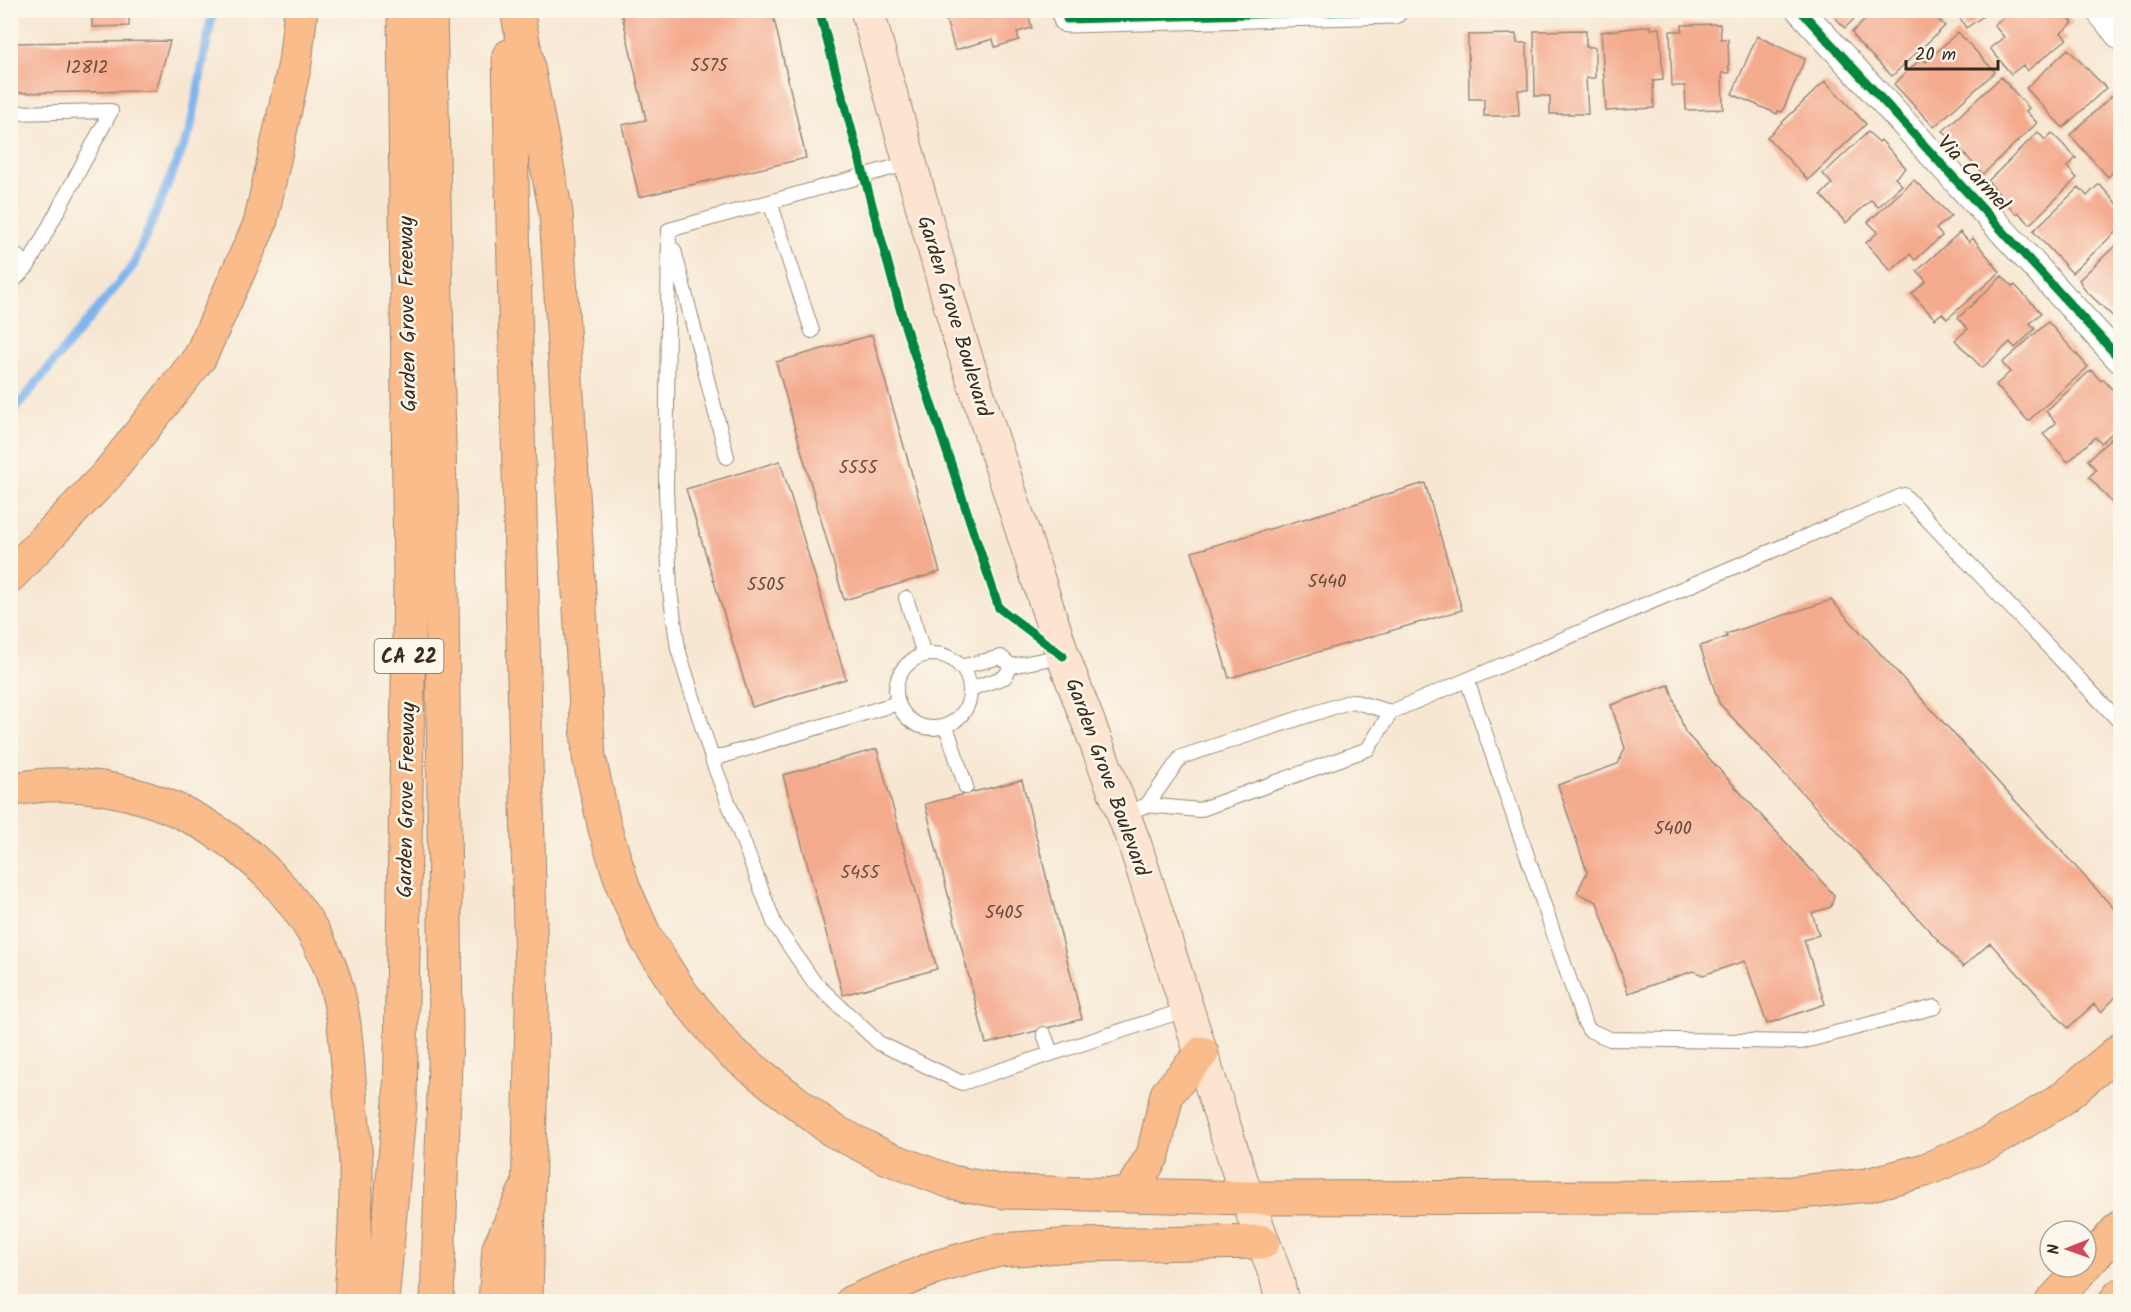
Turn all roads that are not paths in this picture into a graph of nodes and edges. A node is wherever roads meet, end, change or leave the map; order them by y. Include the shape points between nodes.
1 (301, 10) edge
2 (404, 10) edge
3 (430, 10) edge
4 (508, 10) edge
5 (517, 10) edge
6 (867, 10) edge
7 (1394, 10) edge
8 (1800, 10) edge
9 (2099, 10) edge
10 (1066, 15) edge
11 (2121, 36) edge
12 (10, 113) edge
13 (909, 163) junction
14 (770, 202) junction
15 (669, 230) junction
16 (10, 250) edge
17 (28, 266) junction
18 (10, 284) edge
19 (813, 332) dead end
20 (2121, 359) edge
21 (727, 457) dead end
22 (10, 576) edge
23 (906, 598) dead end
24 (924, 654) junction
25 (1063, 656) junction
26 (1011, 666) junction
27 (960, 667) junction
28 (1467, 680) junction
29 (970, 688) junction
30 (898, 703) junction
31 (1391, 712) junction
32 (2121, 722) edge
33 (946, 726) junction
34 (713, 759) junction
35 (966, 787) dead end
36 (10, 790) edge
37 (1135, 810) junction
38 (1935, 1007) dead end
39 (1188, 1009) junction
40 (1044, 1034) dead end
41 (2121, 1050) edge
42 (1052, 1053) junction
43 (1202, 1053) junction
44 (530, 1180) junction
45 (1129, 1194) junction
46 (1247, 1198) junction
47 (2121, 1227) edge
48 (1263, 1242) junction
49 (2098, 1252) edge
50 (2073, 1279) edge
51 (2121, 1295) edge
52 (351, 1302) edge
53 (382, 1302) edge
54 (436, 1302) edge
55 (495, 1302) edge
56 (526, 1302) edge
57 (852, 1302) edge
58 (1282, 1302) edge
59 (2052, 1302) edge
60 (2115, 1302) edge

1 - 22 highway via 295,63 260,224 200,357 107,476
2 - 53 highway, Garden Grove Freeway / CA 22 via 410,584 400,1102
3 - 54 highway via 446,1033
4 - 44 highway via 532,1010
5 - 45 highway via 556,213 590,757 605,829 645,938 682,993 731,1052 832,1130 951,1182 1005,1192 1063,1196
6 - 13 main road, Garden Grove Boulevard
7 - 10 street
8 - 20 street, Via Carmel
9 - 11 street
12 - 17 lane via 111,111
13 - 14 lane
13 - 25 main road, Garden Grove Boulevard via 959,336
14 - 15 lane
14 - 19 lane
15 - 21 lane
15 - 34 lane via 666,490 670,591 678,650
16 - 17 lane
17 - 18 lane
23 - 24 lane
24 - 27 lane via 939,654
24 - 30 lane via 905,667 898,678
25 - 26 lane
25 - 37 main road, Garden Grove Boulevard
26 - 27 lane via 1001,657
26 - 29 lane via 1005,677
27 - 29 lane
28 - 31 lane
28 - 32 lane via 1904,495
28 - 38 lane via 1589,1030 1610,1039 1801,1042
29 - 33 lane via 964,711
30 - 33 lane via 912,721 934,728
30 - 34 lane
31 - 37 lane via 1368,749 1199,810
31 - 37 lane via 1352,701 1181,757
33 - 35 lane
34 - 42 lane via 774,925 814,982 879,1043 962,1083
36 - 52 highway via 30,785 100,787 168,805 221,832 287,894 311,929 330,967 344,1018 356,1165
37 - 39 main road, Garden Grove Boulevard
39 - 42 lane
39 - 43 main road, Garden Grove Boulevard
40 - 42 lane
41 - 46 highway via 2059,1101 1989,1143 1925,1170 1867,1185 1791,1193 1674,1197
43 - 45 highway via 1167,1094 1153,1155
43 - 46 main road, Garden Grove Boulevard
44 - 55 highway via 499,1248
44 - 56 highway
45 - 46 highway
46 - 48 main road, Garden Grove Boulevard
47 - 49 highway
48 - 57 highway via 999,1250 936,1267
48 - 58 main road, Garden Grove Boulevard
50 - 59 highway
51 - 60 highway

